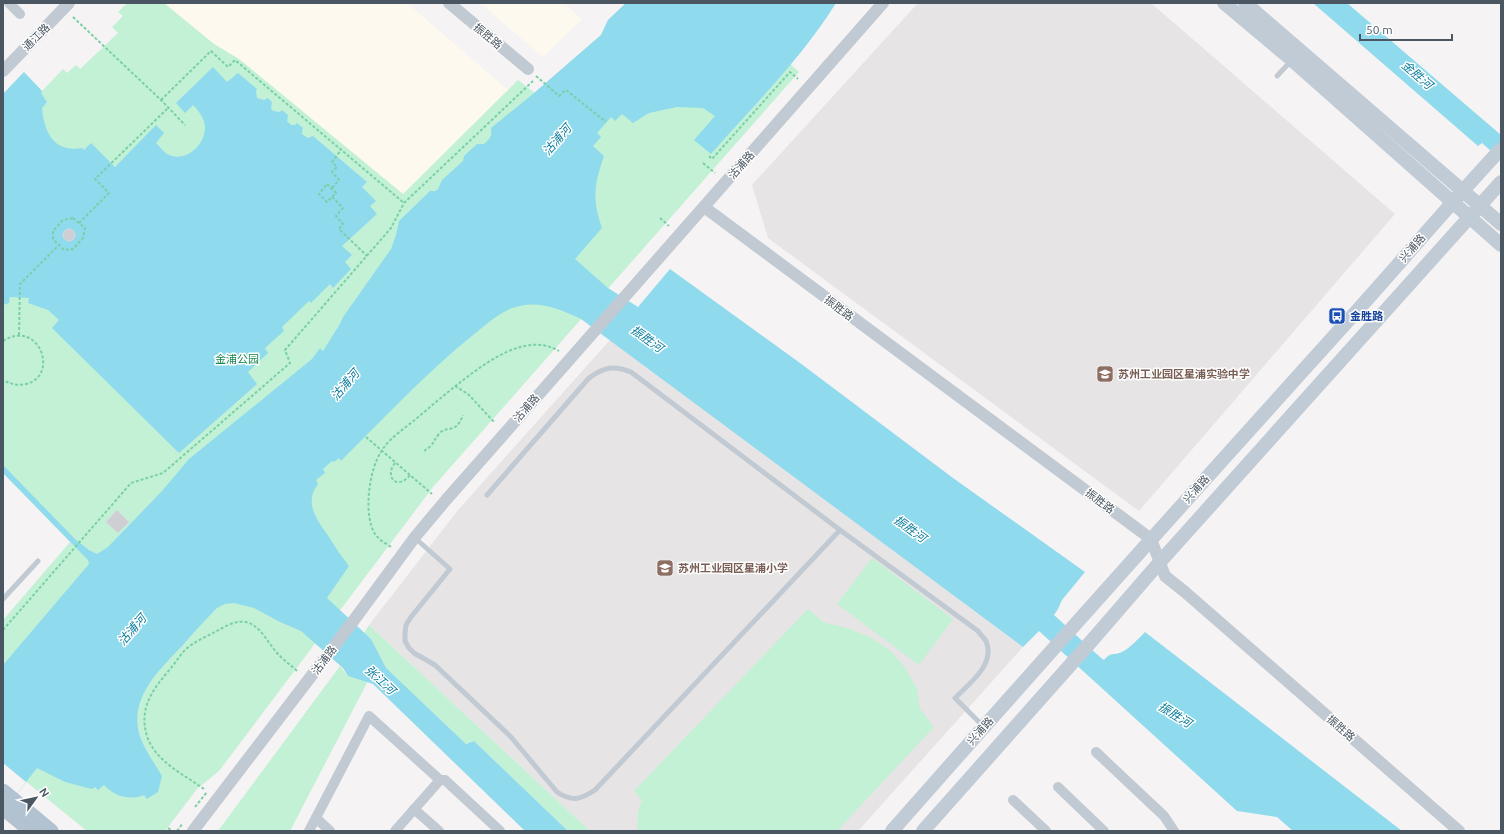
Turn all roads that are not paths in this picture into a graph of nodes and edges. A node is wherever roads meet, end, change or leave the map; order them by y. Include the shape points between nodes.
1 (9, 3) edge
2 (69, 3) edge
3 (449, 3) edge
4 (883, 3) edge
5 (1224, 3) edge
6 (1245, 3) edge
7 (20, 14) dead end
8 (1296, 56) junction
9 (3, 71) edge
10 (532, 73) road end
11 (1278, 76) dead end
12 (1498, 152) edge
13 (1501, 182) edge
14 (1462, 191) junction
15 (1452, 203) junction
16 (1480, 205) junction
17 (704, 207) junction
18 (1468, 218) junction
19 (1501, 224) edge
20 (1501, 245) edge
21 (486, 495) dead end
22 (840, 530) junction
23 (415, 537) junction
24 (1151, 539) junction
25 (38, 561) dead end
26 (1159, 563) junction
27 (3, 599) edge
28 (983, 727) junction
29 (1096, 752) dead end
30 (440, 780) junction
31 (1058, 787) dead end
32 (1013, 800) dead end
33 (6, 802) edge
34 (414, 809) junction
35 (316, 818) junction
36 (31, 831) edge
37 (51, 831) edge
38 (193, 831) edge
39 (309, 831) edge
40 (330, 831) edge
41 (395, 831) edge
42 (439, 831) edge
43 (500, 831) edge
44 (892, 831) edge
45 (923, 831) edge
46 (1046, 831) edge
47 (1104, 831) edge
48 (1174, 831) edge
49 (1459, 831) edge

1 - 7 street
2 - 9 street, 通江路
3 - 10 street, 振胜路
4 - 17 street, 沽浦路
5 - 8 main road
6 - 8 main road
8 - 11 lane
8 - 14 main road
8 - 15 main road
12 - 14 main road, 兴浦路
13 - 16 main road, 兴浦路
14 - 15 main road, 兴浦路
14 - 16 main road
15 - 18 main road
15 - 24 main road, 兴浦路
16 - 18 main road, 兴浦路
16 - 19 main road
17 - 23 street, 沽浦路
17 - 24 street, 振胜路
18 - 20 main road
18 - 26 main road, 兴浦路
21 - 22 lane via 589,378 599,371 620,367 631,372
22 - 23 lane via 595,790 584,797 572,799 557,792 511,737 435,665 409,648 405,641 406,625 450,569
22 - 28 lane via 978,631 986,640 989,653 986,663 955,698
23 - 38 street, 沽浦路
24 - 26 street, 振胜路
24 - 28 main road, 兴浦路
25 - 27 lane
26 - 45 main road, 兴浦路
26 - 49 street, 振胜路 via 1165,576
28 - 44 main road, 兴浦路
29 - 48 street via 1164,816
30 - 34 street
30 - 35 street via 369,716
30 - 43 street via 445,780
31 - 47 street
32 - 46 street
33 - 36 main road
33 - 37 main road
34 - 41 street
34 - 42 street
35 - 39 street
35 - 40 street

